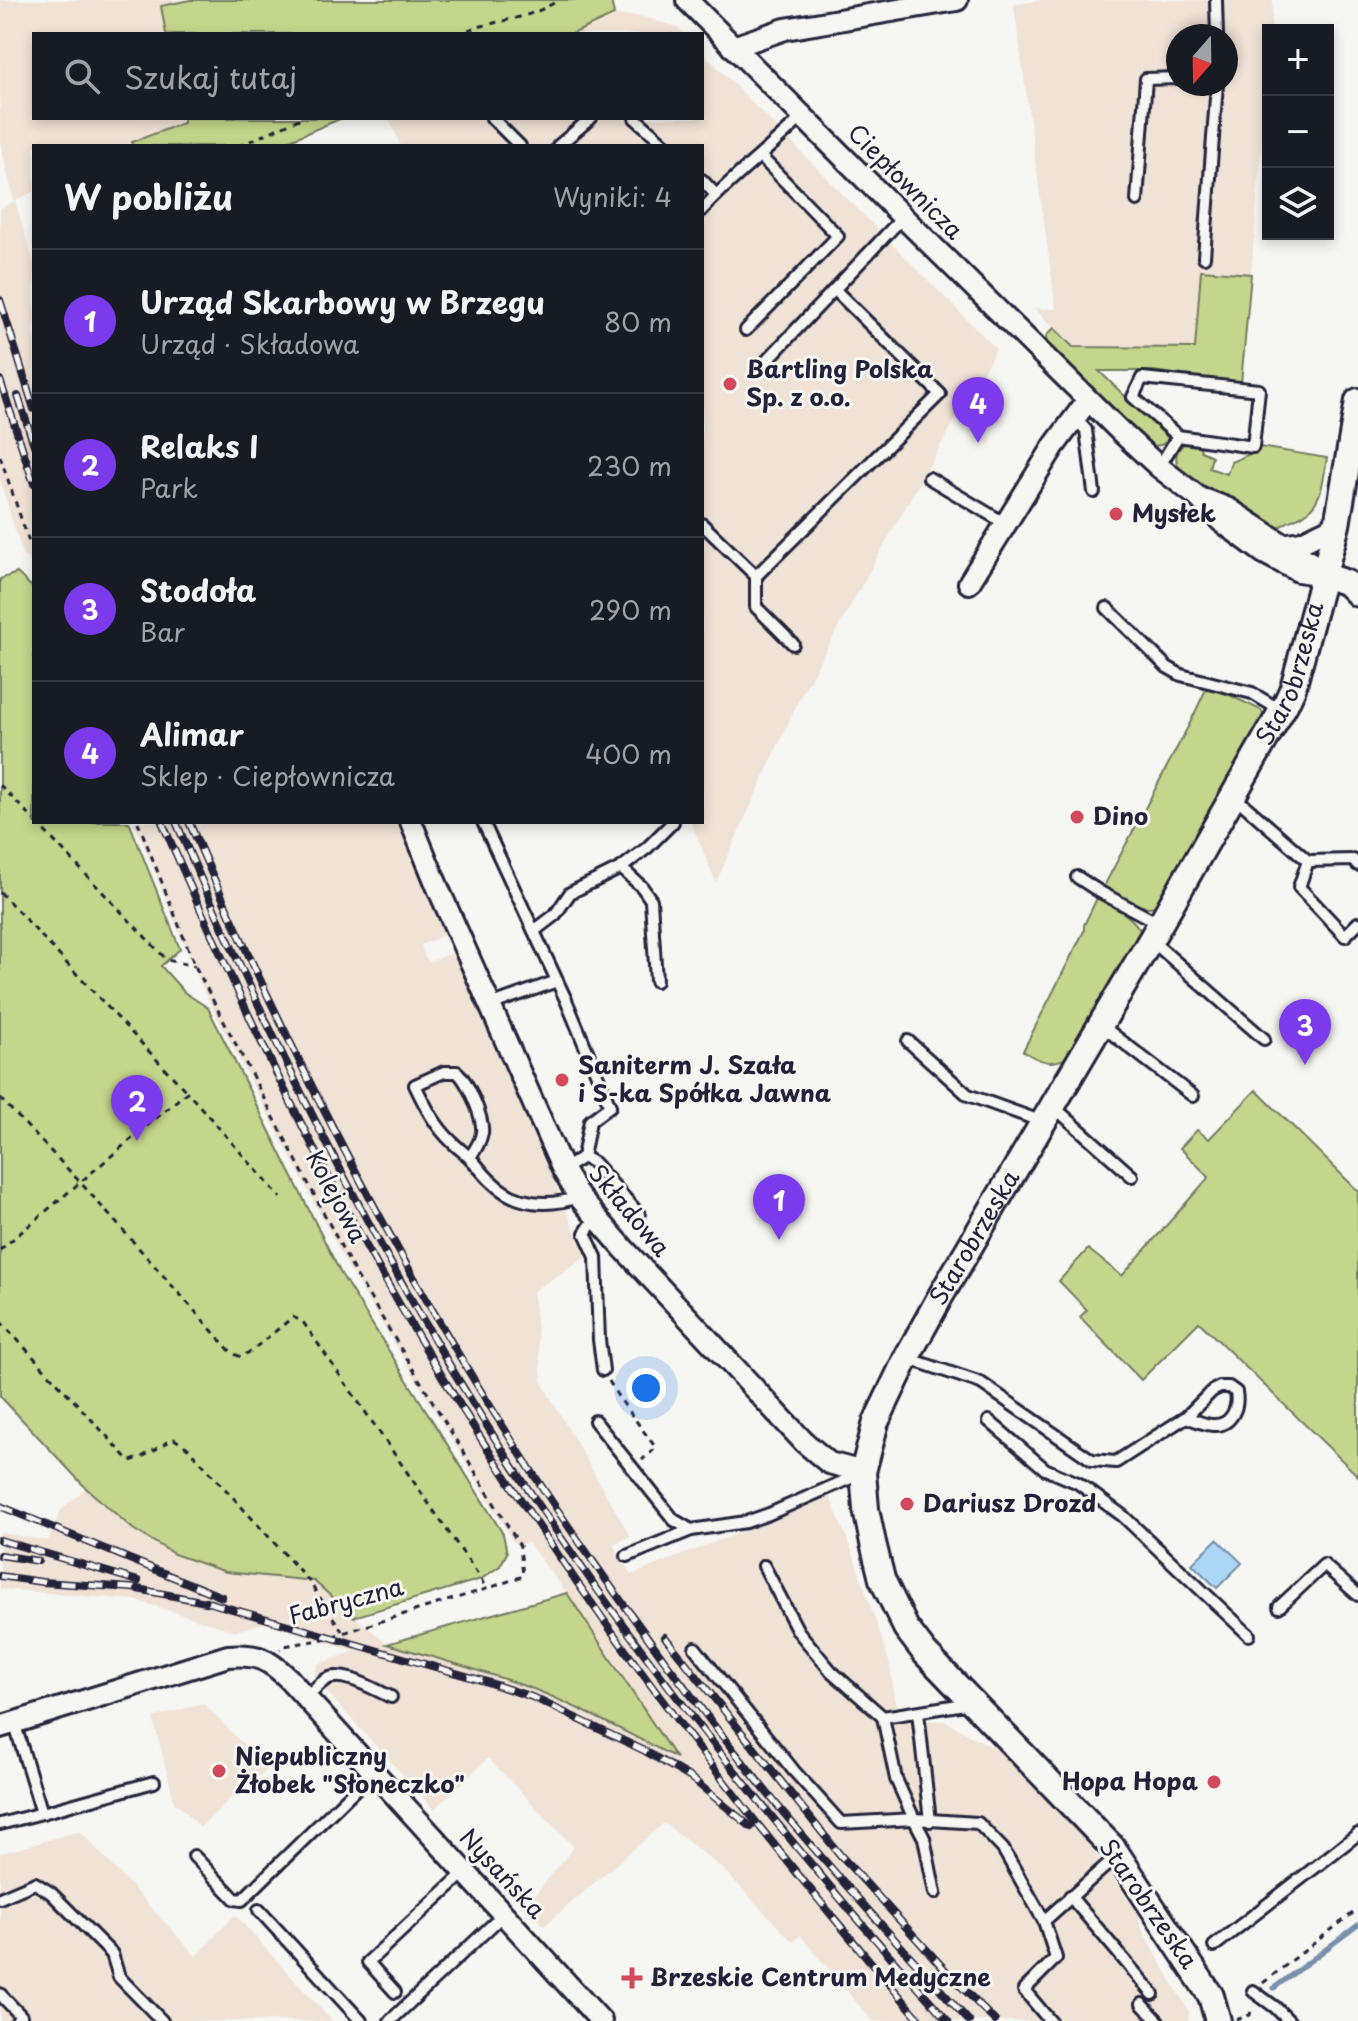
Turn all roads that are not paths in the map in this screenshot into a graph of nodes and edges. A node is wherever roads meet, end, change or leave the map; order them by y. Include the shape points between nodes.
1 (687, 0) edge
2 (957, 0) edge
3 (1216, 0) edge
4 (1217, 24) edge
5 (733, 47) junction
6 (1166, 78) edge
7 (1216, 96) edge
8 (802, 117) junction
9 (494, 120) edge
10 (589, 120) edge
11 (637, 120) edge
12 (518, 144) edge
13 (560, 144) edge
14 (665, 144) edge
15 (760, 156) junction
16 (704, 182) edge
17 (716, 195) junction
18 (1137, 200) dead end
19 (704, 208) edge
20 (903, 217) junction
21 (1204, 257) dead end
22 (835, 290) junction
23 (746, 330) dead end
24 (757, 371) dead end
25 (1088, 400) junction
26 (1358, 401) edge
27 (1074, 417) junction
28 (1356, 434) edge
29 (1178, 436) junction
30 (1159, 467) junction
31 (929, 478) dead end
32 (1094, 492) dead end
33 (1198, 497) junction
34 (1006, 524) junction
35 (1337, 525) junction
36 (704, 526) edge
37 (1282, 545) junction
38 (1324, 575) junction
39 (756, 576) junction
40 (969, 583) dead end
41 (1358, 594) edge
42 (1107, 608) dead end
43 (793, 644) dead end
44 (1282, 711) junction
45 (1233, 795) junction
46 (412, 824) edge
47 (484, 824) edge
48 (671, 824) edge
49 (1308, 861) junction
50 (1358, 865) edge
51 (621, 868) junction
52 (1077, 877) dead end
53 (1358, 923) edge
54 (534, 931) junction
55 (1155, 932) junction
56 (557, 981) junction
57 (656, 981) dead end
58 (490, 1005) junction
59 (1100, 1024) junction
60 (1264, 1039) dead end
61 (908, 1041) dead end
62 (1193, 1096) dead end
63 (1048, 1114) junction
64 (470, 1157) junction
65 (583, 1157) junction
66 (563, 1170) junction
67 (1132, 1176) dead end
68 (579, 1197) junction
69 (639, 1214) dead end
70 (596, 1217) junction
71 (907, 1358) junction
72 (603, 1370) road end
73 (1186, 1417) junction
74 (595, 1421) dead end
75 (989, 1421) dead end
76 (863, 1472) junction
77 (691, 1530) junction
78 (627, 1556) dead end
79 (764, 1566) dead end
80 (1358, 1595) edge
81 (1279, 1607) dead end
82 (1249, 1635) dead end
83 (695, 1648) dead end
84 (305, 1697) junction
85 (391, 1697) dead end
86 (973, 1703) junction
87 (918, 1712) junction
88 (883, 1717) junction
89 (7, 1724) edge
90 (373, 1772) junction
91 (154, 1782) dead end
92 (42, 1813) junction
93 (914, 1819) junction
94 (930, 1821) junction
95 (0, 1824) edge
96 (1358, 1834) edge
97 (1117, 1855) junction
98 (194, 1856) dead end
99 (465, 1872) junction
100 (935, 1893) dead end
101 (1070, 1896) junction
102 (0, 1898) edge
103 (259, 1910) dead end
104 (504, 1914) junction
105 (1044, 1921) junction
106 (1214, 1946) dead end
107 (1253, 1991) road end
108 (395, 1992) dead end
109 (0, 1994) edge
110 (1153, 1994) dead end
111 (1142, 2004) dead end
112 (17, 2021) edge
113 (162, 2021) edge
114 (361, 2021) edge
115 (390, 2021) edge
116 (601, 2021) edge
117 (1050, 2021) edge
118 (1158, 2021) edge
119 (1218, 2021) edge
120 (1289, 2021) edge

1 - 5 street, Ciepłownicza
2 - 5 street via 785,29
3 - 4 lane
5 - 8 street, Ciepłownicza
6 - 18 lane via 1146,79
7 - 21 lane
8 - 15 lane
8 - 20 street, Ciepłownicza
9 - 12 lane
10 - 13 lane
11 - 14 lane
15 - 17 lane
15 - 23 lane via 838,236
16 - 17 lane
17 - 19 lane
20 - 22 lane
20 - 25 street, Ciepłownicza
22 - 24 lane
22 - 39 lane via 940,394
25 - 27 street
25 - 30 street, Ciepłownicza
26 - 28 street, Starobrzeska
27 - 32 lane via 1086,430
27 - 34 street
28 - 35 street, Starobrzeska
29 - 29 lane via 1253,447 1259,390 1142,378 1133,397
29 - 30 lane
30 - 33 street, Ciepłownicza
31 - 34 lane
33 - 37 street, Ciepłownicza via 1229,509
33 - 38 street, Ciepłownicza via 1264,553 1298,571
34 - 40 street
35 - 37 street via 1302,542
35 - 38 street, Starobrzeska
36 - 39 lane
37 - 38 street, Ciepłownicza
38 - 41 street via 1347,583
38 - 44 street, Starobrzeska
39 - 43 lane via 756,607
42 - 44 lane via 1167,667 1252,693
44 - 45 street, Starobrzeska
45 - 49 lane
45 - 55 street, Starobrzeska
46 - 58 street, Składowa
47 - 54 lane
48 - 51 lane
49 - 50 lane via 1353,860
49 - 53 lane via 1299,887 1345,936
51 - 54 lane via 570,893 555,915
51 - 57 lane via 651,900
52 - 55 lane
54 - 56 lane
55 - 59 street, Starobrzeska
55 - 60 lane
56 - 58 lane
56 - 65 lane via 610,1106 590,1121
58 - 66 street, Składowa
59 - 62 lane
59 - 63 street, Starobrzeska
61 - 63 lane via 968,1095
63 - 67 lane
63 - 71 street, Starobrzeska
64 - 64 lane via 483,1129 465,1079 457,1072 444,1072 415,1085 428,1112
64 - 68 lane via 493,1184 516,1198 559,1203
65 - 66 lane
65 - 69 lane
66 - 68 street, Składowa
68 - 70 street, Składowa
70 - 72 lane via 585,1233 596,1257
70 - 76 street, Składowa via 804,1442 829,1463
71 - 73 lane via 981,1383 1092,1460 1116,1462
71 - 76 street, Starobrzeska via 876,1422
73 - 73 lane via 1212,1391 1229,1387 1236,1392 1237,1407 1226,1422 1217,1426
74 - 77 lane via 674,1520
75 - 82 lane via 1045,1469 1078,1483 1123,1516
76 - 77 lane via 746,1522
76 - 86 street, Starobrzeska via 866,1509 888,1592 925,1653
77 - 78 lane
79 - 88 lane via 798,1631 831,1671
80 - 81 lane via 1324,1565
83 - 93 lane via 841,1823
84 - 85 lane via 334,1676
84 - 89 street, Nysańska via 263,1659 228,1656
84 - 90 street, Nysańska
86 - 87 lane
86 - 97 street, Starobrzeska
87 - 88 lane
87 - 94 lane
88 - 93 lane via 896,1779
89 - 92 lane
90 - 98 lane via 242,1900
90 - 99 street, Nysańska
91 - 92 lane
92 - 95 lane
93 - 94 lane
93 - 100 lane via 924,1838
94 - 105 lane via 978,1823 1003,1849
96 - 106 lane
97 - 101 lane
97 - 119 street, Starobrzeska via 1211,1996
99 - 104 street, Nysańska
99 - 108 lane via 368,1962
101 - 105 lane
101 - 110 lane
102 - 113 lane via 35,1883 51,1893 112,1954 119,1977
103 - 114 lane
104 - 115 lane
104 - 116 street, Nysańska
105 - 117 lane via 1056,1958 1024,1990
107 - 120 lane
109 - 112 lane via 21,2016
111 - 118 lane

